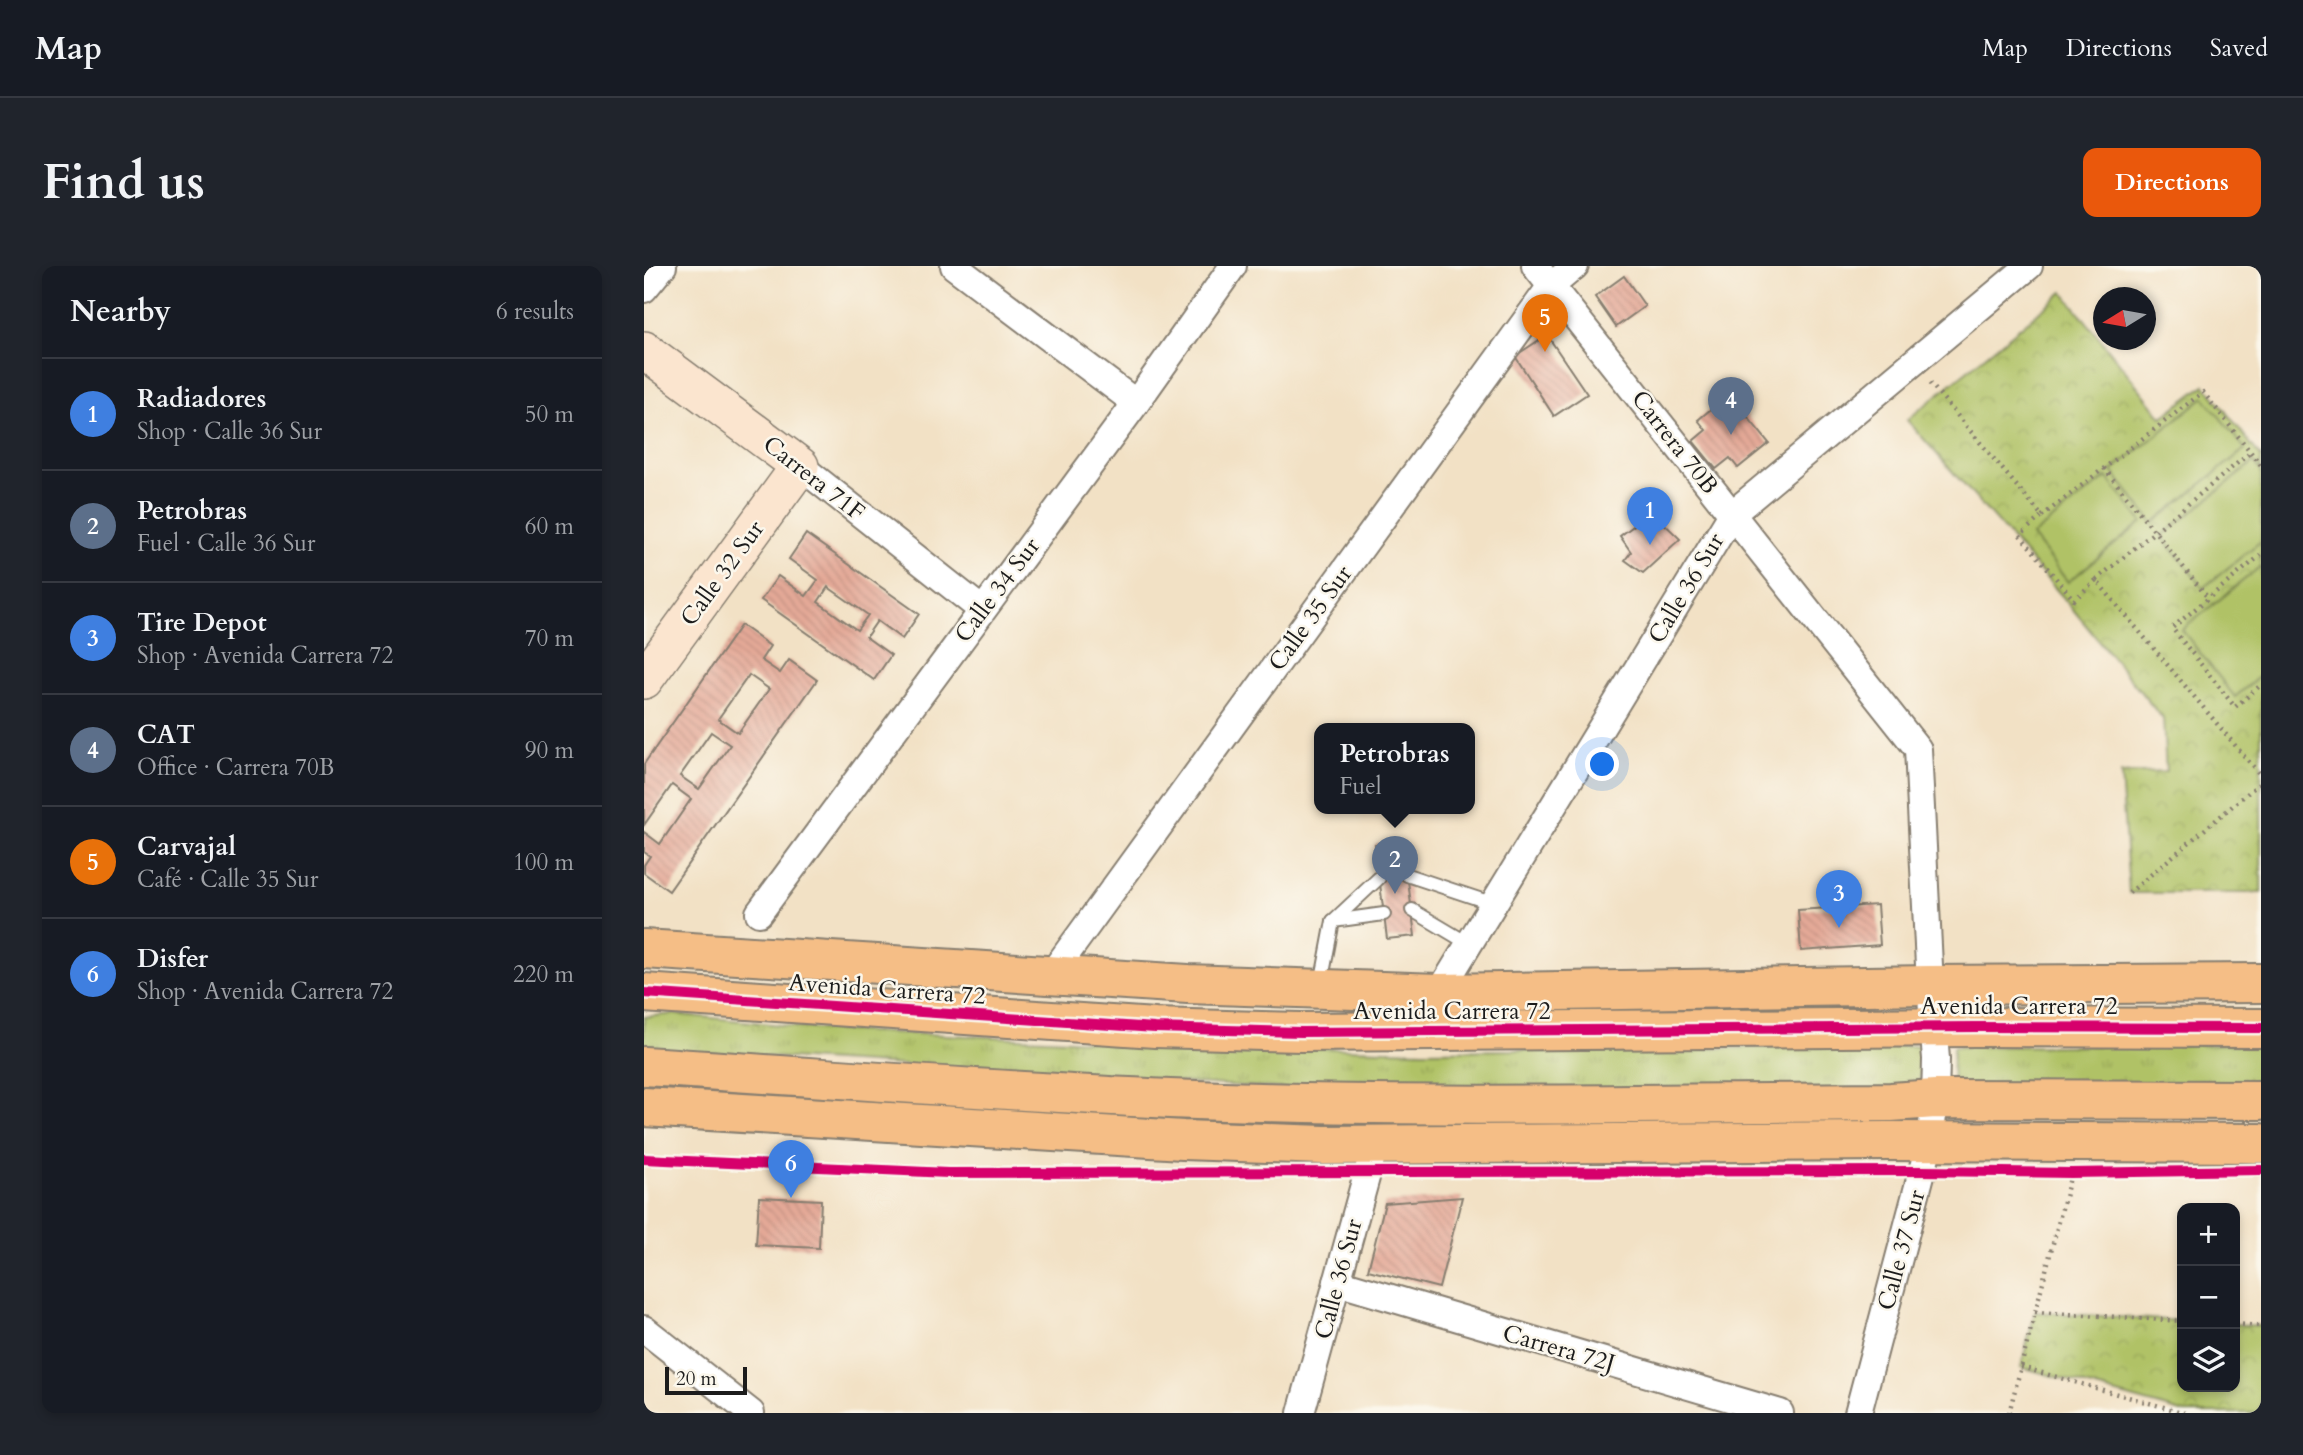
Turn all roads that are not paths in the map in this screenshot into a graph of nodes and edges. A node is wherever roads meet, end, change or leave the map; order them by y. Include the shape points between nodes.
1 (663, 266) edge
2 (954, 266) edge
3 (1233, 266) edge
4 (1575, 266) edge
5 (2029, 266) edge
6 (1543, 276) edge
7 (644, 289) edge
8 (644, 349) edge
9 (1136, 403) junction
10 (800, 466) junction
11 (1732, 513) junction
12 (982, 610) junction
13 (644, 680) edge
14 (1918, 749) joint
15 (1407, 875) dead end
16 (1379, 878) dead end
17 (1493, 904) junction
18 (1412, 910) dead end
19 (759, 912) dead end
20 (1384, 914) dead end
21 (1333, 921) junction
22 (1469, 944) junction
23 (644, 949) edge
24 (695, 953) junction
25 (1051, 975) junction
26 (2261, 983) edge
27 (2179, 984) junction
28 (1930, 985) junction
29 (1321, 989) junction
30 (644, 993) edge
31 (1439, 993) junction
32 (823, 1007) junction
33 (2261, 1022) edge
34 (1934, 1027) junction
35 (1154, 1028) junction
36 (2261, 1028) edge
37 (644, 1066) edge
38 (849, 1080) junction
39 (1169, 1098) junction
40 (1935, 1100) junction
41 (2261, 1100) edge
42 (644, 1107) edge
43 (752, 1114) junction
44 (1010, 1129) junction
45 (1930, 1141) junction
46 (2261, 1143) edge
47 (1375, 1145) junction
48 (1337, 1282) junction
49 (644, 1329) edge
50 (751, 1413) edge
51 (1301, 1413) edge
52 (1780, 1413) edge
53 (1858, 1413) edge

1 - 7 street
2 - 9 street
3 - 9 street, Calle 34 Sur
4 - 6 street, Calle 35 Sur
5 - 11 street, Calle 36 Sur
6 - 11 street, Carrera 70B
6 - 25 street, Calle 35 Sur
8 - 10 street, Carrera 71F
9 - 12 street, Calle 34 Sur
10 - 12 street, Carrera 71F
10 - 13 street, Calle 32 Sur
11 - 14 street, Carrera 70B
11 - 17 street, Calle 36 Sur
12 - 19 street, Calle 34 Sur
14 - 28 street, Calle 37 Sur
15 - 17 lane
16 - 21 lane
17 - 22 street, Calle 36 Sur
18 - 22 lane
20 - 21 lane
21 - 29 lane
22 - 31 street, Calle 36 Sur
23 - 24 highway, Avenida Carrera 72
24 - 25 highway, Avenida Carrera 72
24 - 32 highway
25 - 29 highway, Avenida Carrera 72
26 - 27 highway, Avenida Carrera 72
27 - 28 highway, Avenida Carrera 72
27 - 33 highway
28 - 31 highway, Avenida Carrera 72
28 - 34 street, Calle 37 Sur
29 - 31 highway, Avenida Carrera 72
29 - 35 highway
30 - 32 highway, Avenida Carrera 72
32 - 35 highway, Avenida Carrera 72
34 - 35 highway, Avenida Carrera 72 via 1435,1032
34 - 36 highway, Avenida Carrera 72
34 - 40 street, Calle 37 Sur
37 - 38 highway
38 - 39 highway
38 - 43 highway
39 - 40 highway via 1427,1104
39 - 44 highway
40 - 41 highway
40 - 45 street, Calle 37 Sur
42 - 43 highway
43 - 44 highway
44 - 47 highway
45 - 46 highway via 2073,1165
45 - 47 highway
45 - 53 street, Calle 37 Sur
47 - 48 street, Calle 36 Sur
48 - 51 street, Calle 36 Sur
48 - 52 street, Carrera 72J
49 - 50 street

